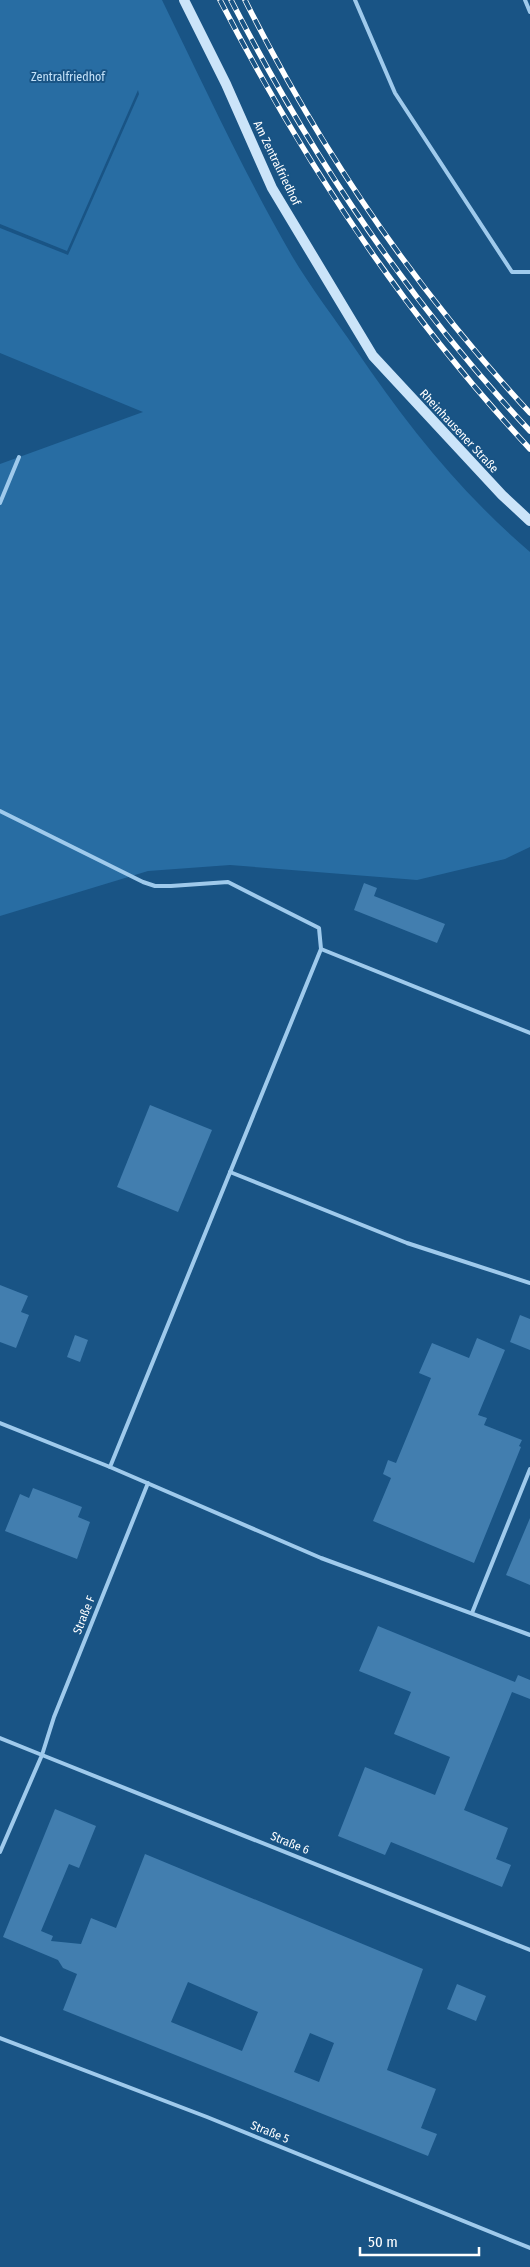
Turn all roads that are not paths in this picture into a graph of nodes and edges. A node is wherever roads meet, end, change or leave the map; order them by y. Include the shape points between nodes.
1 (184, 0) edge
2 (355, 0) edge
3 (525, 0) edge
4 (530, 12) edge
5 (530, 272) edge
6 (373, 356) joint
7 (19, 457) dead end
8 (0, 503) edge
9 (530, 521) edge
10 (0, 811) edge
11 (321, 949) junction
12 (530, 1032) edge
13 (230, 1172) junction
14 (530, 1283) edge
15 (0, 1423) edge
16 (110, 1467) junction
17 (530, 1469) edge
18 (148, 1483) junction
19 (472, 1613) junction
20 (530, 1635) edge
21 (0, 1738) edge
22 (42, 1755) junction
23 (0, 1852) edge
24 (530, 1950) edge
25 (0, 2038) edge
26 (530, 2248) edge

1 - 6 street, Am Zentralfriedhof via 272,188
2 - 5 lane via 395,93 512,272
3 - 4 lane
6 - 9 street, Rheinhausener Straße
7 - 8 lane
10 - 11 lane via 155,886 228,882 319,928
11 - 12 lane
11 - 13 lane
13 - 14 lane via 407,1243
13 - 16 lane
15 - 16 lane
16 - 18 lane
17 - 19 lane
18 - 19 lane via 321,1558
18 - 22 lane, Straße F via 54,1717
19 - 20 lane
21 - 22 lane
22 - 23 lane, Straße F
22 - 24 lane, Straße 6
25 - 26 lane, Straße 5 via 207,2117

